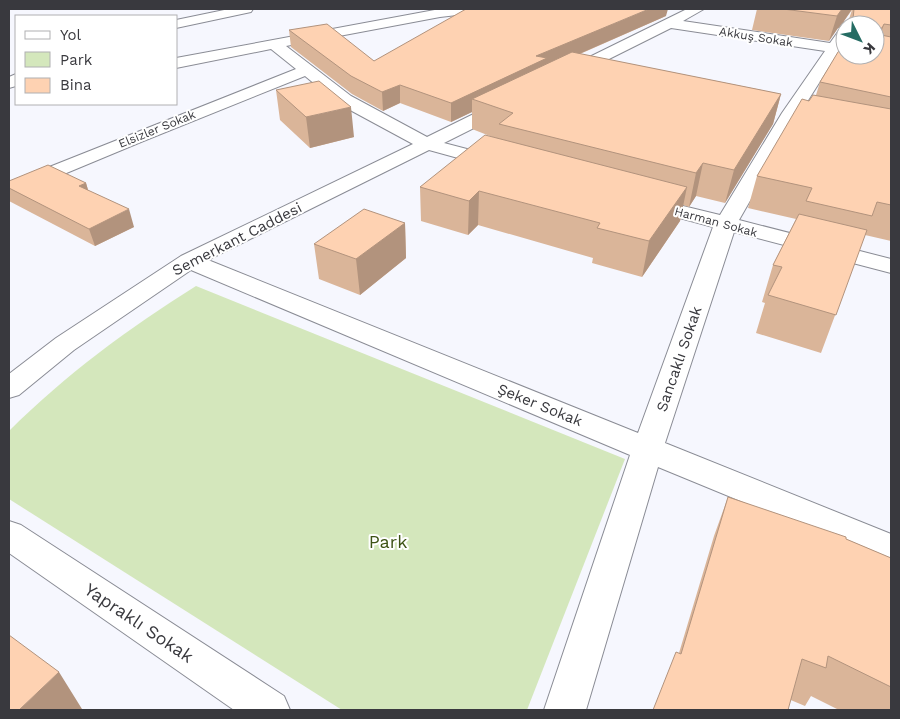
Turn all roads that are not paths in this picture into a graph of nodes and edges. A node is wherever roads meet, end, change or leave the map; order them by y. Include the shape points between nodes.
1 (246, 9) edge
2 (474, 9) edge
3 (697, 9) edge
4 (444, 11) edge
5 (668, 23) junction
6 (178, 24) edge
7 (835, 33) edge
8 (275, 45) junction
9 (835, 50) edge
10 (178, 63) edge
11 (577, 69) junction
12 (307, 70) junction
13 (606, 75) edge
14 (550, 82) edge
15 (524, 96) edge
16 (426, 144) junction
17 (513, 167) edge
18 (9, 190) edge
19 (629, 199) edge
20 (725, 225) junction
21 (189, 262) junction
22 (891, 266) edge
23 (9, 388) edge
24 (648, 449) junction
25 (9, 535) edge
26 (891, 549) edge
27 (269, 710) edge
28 (565, 710) edge

1 - 6 street
2 - 4 street
3 - 5 street
4 - 8 street
5 - 7 street, Akkuş Sokak
5 - 11 street
8 - 10 street
8 - 12 street
9 - 20 street, Sancaklı Sokak via 791,113
11 - 13 street
11 - 14 street
12 - 16 street via 345,100
12 - 18 street, Elsizler Sokak
15 - 16 street, Semerkant Caddesi
16 - 17 street
16 - 21 street, Semerkant Caddesi
19 - 20 street, Harman Sokak
20 - 22 street, Harman Sokak
20 - 24 street, Sancaklı Sokak
21 - 23 street, Semerkant Caddesi via 66,344
21 - 24 street, Şeker Sokak
24 - 26 street, Şeker Sokak
24 - 28 street, Sancaklı Sokak
25 - 27 street, Yapraklı Sokak

